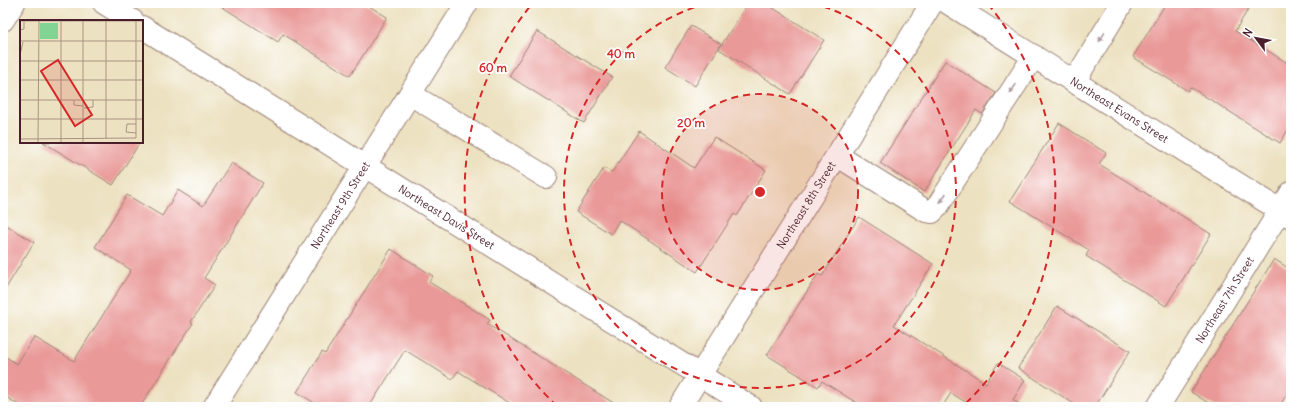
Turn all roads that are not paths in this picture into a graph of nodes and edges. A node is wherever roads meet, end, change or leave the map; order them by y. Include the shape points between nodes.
1 (14, 3) edge
2 (104, 3) edge
3 (467, 3) edge
4 (932, 3) edge
5 (948, 3) edge
6 (1122, 3) edge
7 (3, 20) edge
8 (131, 20) edge
9 (143, 28) edge
10 (1034, 56) junction
11 (1074, 82) junction
12 (410, 94) junction
13 (838, 156) junction
14 (365, 166) junction
15 (546, 178) dead end
16 (1287, 207) edge
17 (700, 375) junction
18 (214, 407) edge
19 (680, 407) edge
20 (751, 407) edge
21 (1158, 407) edge

1 - 7 street
2 - 8 street
3 - 12 street, Northeast 9th Street
4 - 13 street, Northeast 8th Street
5 - 10 street, Northeast Evans Street
6 -> 11 street
9 - 14 street, Northeast Davis Street
10 - 11 street, Northeast Evans Street
10 -> 13 street via 932,212 926,211
11 - 16 street, Northeast Evans Street
12 - 14 street, Northeast 9th Street
12 - 15 street
13 - 17 street, Northeast 8th Street
14 - 17 street, Northeast Davis Street
14 - 18 street, Northeast 9th Street
16 - 21 street, Northeast 7th Street
17 - 19 street, Northeast 8th Street
17 - 20 street, Northeast Davis Street

